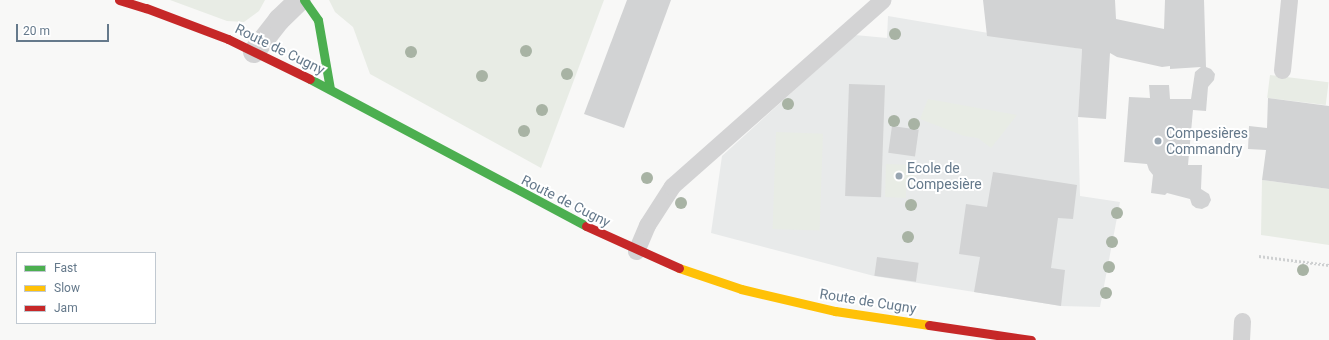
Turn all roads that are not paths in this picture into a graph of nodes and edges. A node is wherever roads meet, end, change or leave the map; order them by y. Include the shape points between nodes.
1 (119, 0) edge
2 (300, 0) edge
3 (304, 0) edge
4 (882, 0) edge
5 (1289, 0) edge
6 (254, 52) junction
7 (1282, 70) dead end
8 (330, 89) junction
9 (636, 251) junction
10 (1242, 321) dead end
11 (1031, 340) edge
12 (1241, 340) edge

1 - 6 street, Route de Cugny via 228,39
2 - 6 street via 279,20
3 - 8 street via 318,20
4 - 9 lane via 672,186 647,225
5 - 7 lane
6 - 8 street, Route de Cugny
8 - 9 street, Route de Cugny via 554,211
9 - 11 street, Route de Cugny via 741,289 790,301 835,311
10 - 12 lane

